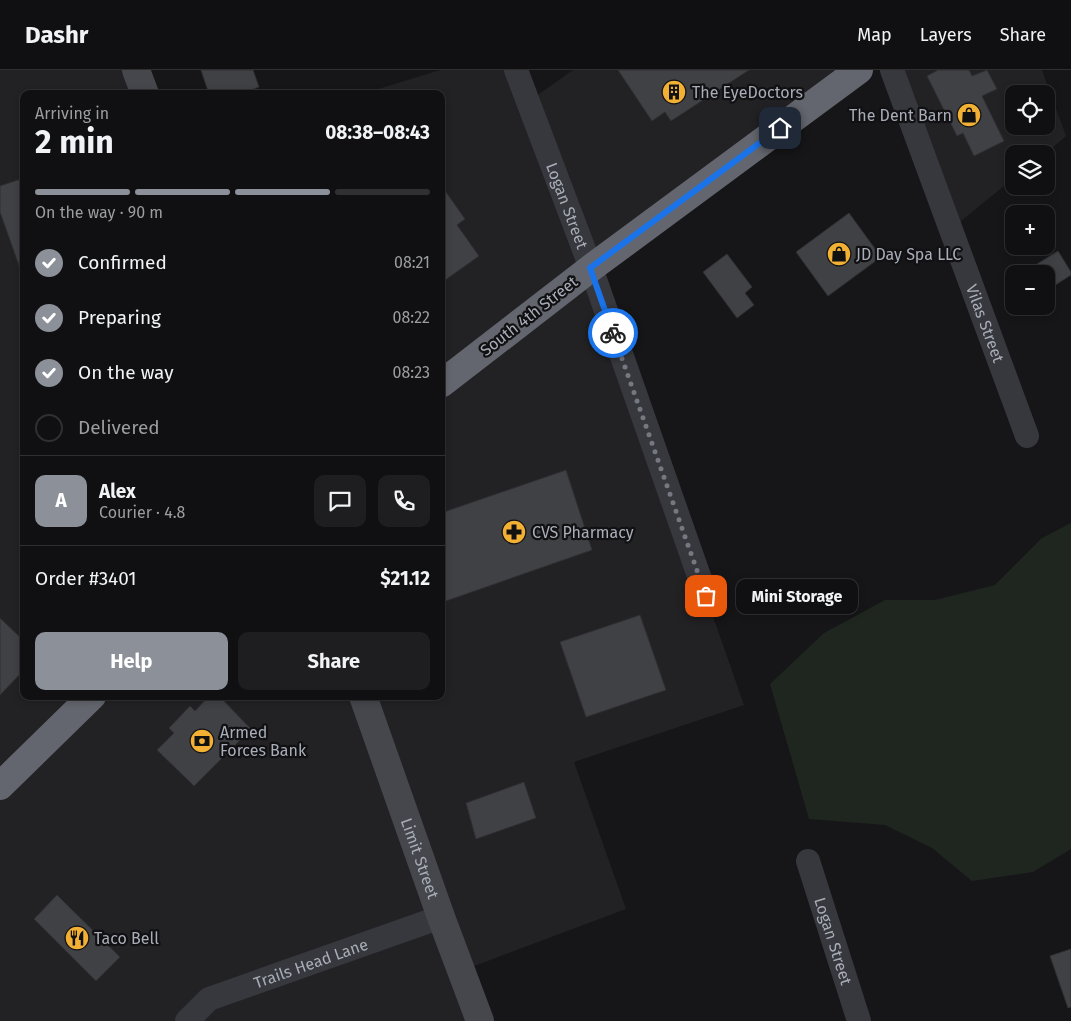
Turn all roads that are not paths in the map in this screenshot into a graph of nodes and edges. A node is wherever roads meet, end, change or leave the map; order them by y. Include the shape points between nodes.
1 (136, 70) edge
2 (516, 70) edge
3 (859, 70) edge
4 (892, 70) edge
5 (144, 90) edge
6 (590, 268) junction
7 (445, 381) edge
8 (1027, 436) dead end
9 (706, 596) dead end
10 (88, 700) edge
11 (364, 700) edge
12 (0, 786) edge
13 (808, 861) dead end
14 (441, 917) junction
15 (187, 1021) edge
16 (480, 1021) edge
17 (859, 1021) edge

1 - 5 street
2 - 6 street, Logan Street
3 - 6 highway, South 4th Street
4 - 8 street, Vilas Street
6 - 7 highway, South 4th Street
6 - 9 street, Logan Street
10 - 12 highway
11 - 14 street, Limit Street
13 - 17 street, Logan Street
14 - 15 street, Trails Head Lane via 209,999
14 - 16 street, Limit Street

